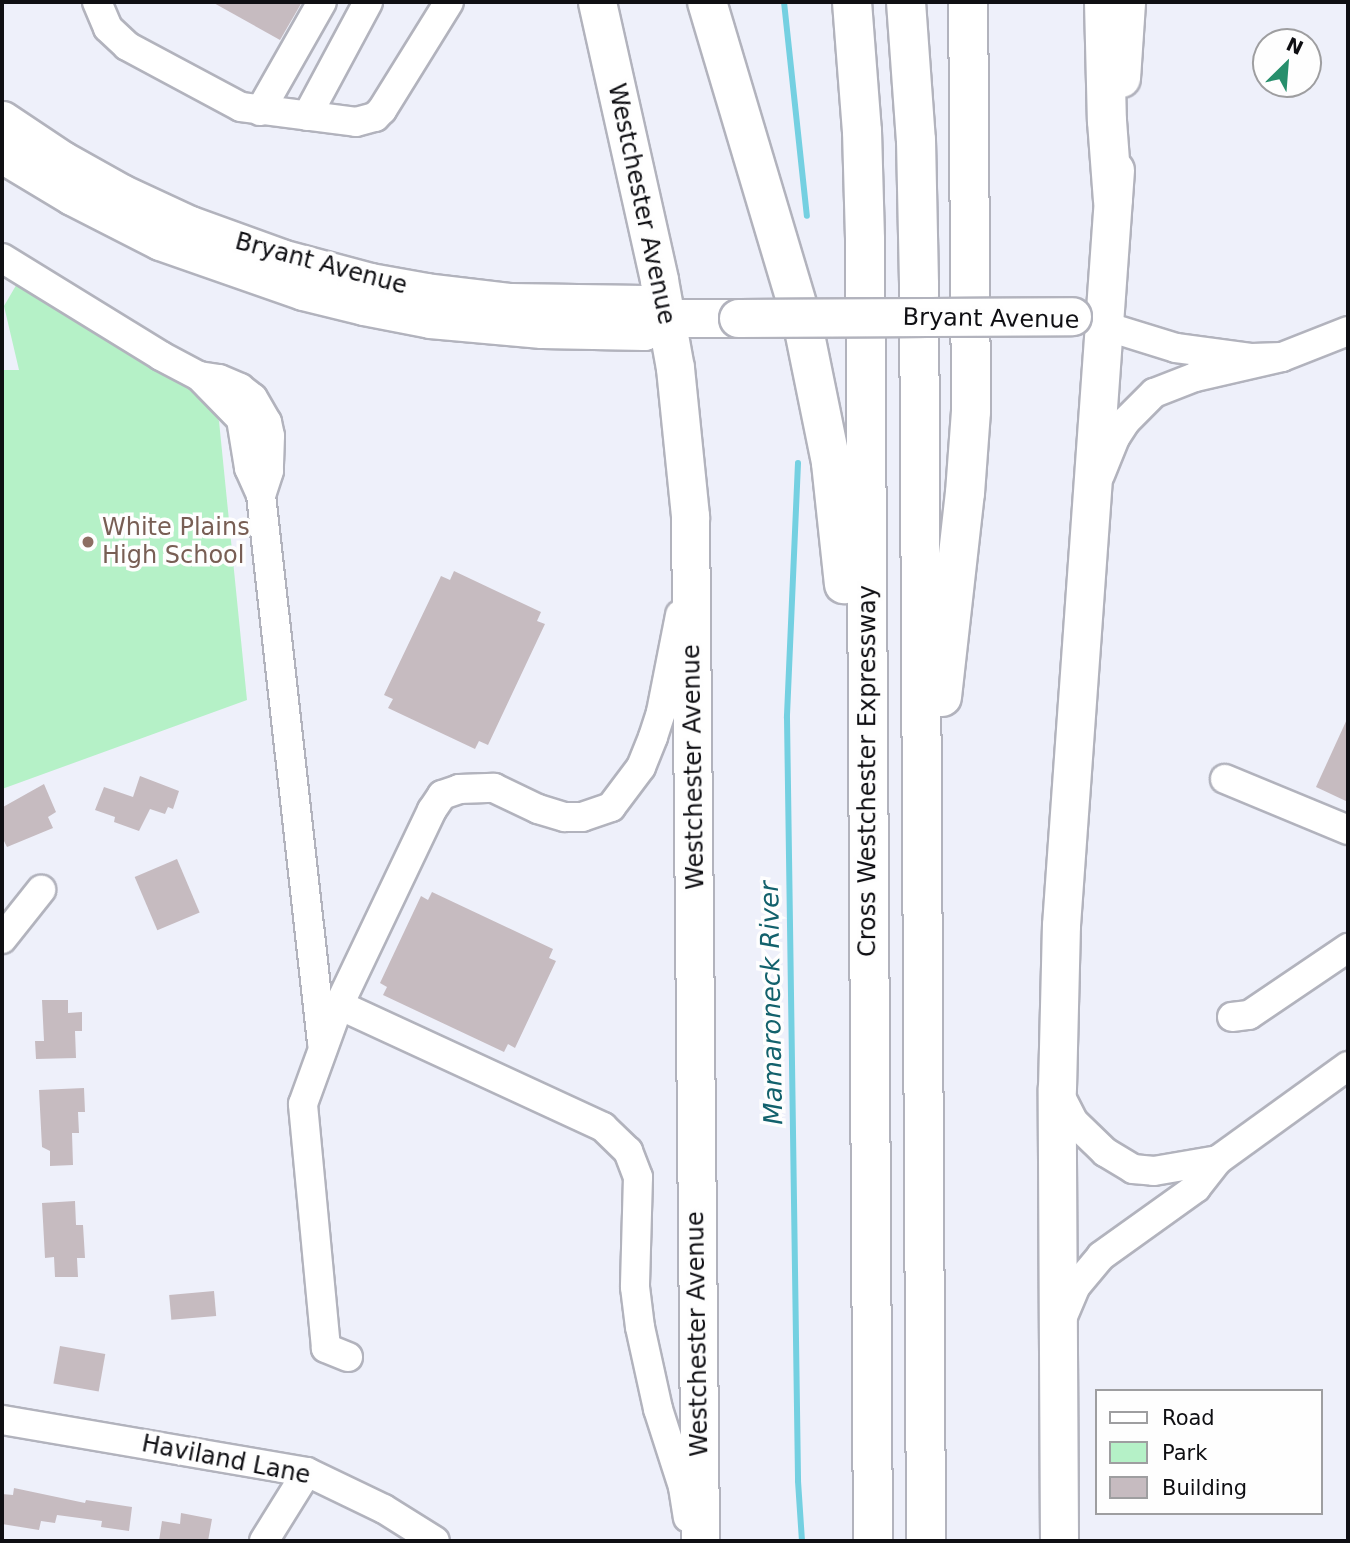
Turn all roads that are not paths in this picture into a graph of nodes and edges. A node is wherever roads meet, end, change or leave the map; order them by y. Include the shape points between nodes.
1 (97, 2) edge
2 (321, 2) edge
3 (368, 2) edge
4 (449, 2) edge
5 (597, 2) edge
6 (707, 2) edge
7 (852, 2) edge
8 (906, 2) edge
9 (968, 2) edge
10 (1104, 2) edge
11 (1126, 2) edge
12 (260, 111) junction
13 (307, 117) junction
14 (2, 120) edge
15 (2, 154) edge
16 (1113, 200) junction
17 (647, 233) junction
18 (2, 258) edge
19 (606, 304) junction
20 (666, 318) junction
21 (1089, 321) junction
22 (1348, 331) edge
23 (1282, 357) junction
24 (1091, 501) junction
25 (691, 553) junction
26 (1225, 779) dead end
27 (1348, 830) edge
28 (869, 859) junction
29 (922, 870) junction
30 (41, 890) dead end
31 (2, 939) edge
32 (1348, 948) edge
33 (312, 950) junction
34 (357, 970) junction
35 (339, 1006) junction
36 (1232, 1017) dead end
37 (322, 1044) junction
38 (1348, 1066) edge
39 (1057, 1088) junction
40 (1218, 1160) junction
41 (1059, 1326) junction
42 (348, 1357) dead end
43 (2, 1420) edge
44 (307, 1472) junction
45 (264, 1541) edge
46 (435, 1541) edge
47 (692, 1541) edge
48 (700, 1541) edge
49 (873, 1541) edge
50 (926, 1541) edge
51 (1059, 1541) edge

1 - 12 street via 108,28 127,46 224,99
2 - 12 street
3 - 13 street
4 - 13 street via 375,117 356,122
5 - 17 main road, Westchester Avenue
6 - 28 highway via 786,260 821,406 839,529
7 - 28 highway, Cross Westchester Expressway via 865,240
8 - 29 highway via 917,177
9 - 29 highway via 970,424
10 - 16 highway
11 - 16 main road
12 - 13 street
14 - 19 main road, Bryant Avenue via 121,193 190,225 281,258 426,292 510,302
15 - 20 main road, Bryant Avenue via 160,241 303,291 399,313 488,326 644,331
16 - 21 main road
17 - 19 main road via 634,273
17 - 20 main road, Westchester Avenue
18 - 33 street via 199,376 240,388 253,398 267,422 269,471 261,495
19 - 20 main road, Bryant Avenue via 644,304
20 - 21 main road, Bryant Avenue, bridge
20 - 25 main road, Westchester Avenue via 684,441
21 - 23 street, Bryant Avenue via 1176,348 1230,357
21 - 24 main road
22 - 23 street, Bryant Avenue
23 - 24 street via 1195,377 1154,393 1115,438
24 - 39 main road via 1062,887
25 - 34 street via 661,712 641,767 627,788 611,807 582,817 551,814 494,788 459,789 442,795
25 - 48 main road, Westchester Avenue
26 - 27 street
28 - 49 highway, Cross Westchester Expressway
29 - 50 highway
30 - 31 street
32 - 36 street via 1249,1015
33 - 34 street
33 - 37 street
34 - 35 street
35 - 37 street
35 - 47 street via 603,1127 628,1151 638,1177 635,1287 640,1327 658,1409 683,1487
37 - 42 street via 303,1104 326,1348
38 - 40 street
39 - 40 street via 1073,1121 1105,1152 1133,1169 1154,1171
39 - 41 main road
40 - 41 street via 1196,1188 1101,1256 1076,1286
41 - 51 main road
43 - 44 street, Haviland Lane
44 - 45 street
44 - 46 street, Haviland Lane via 351,1491

